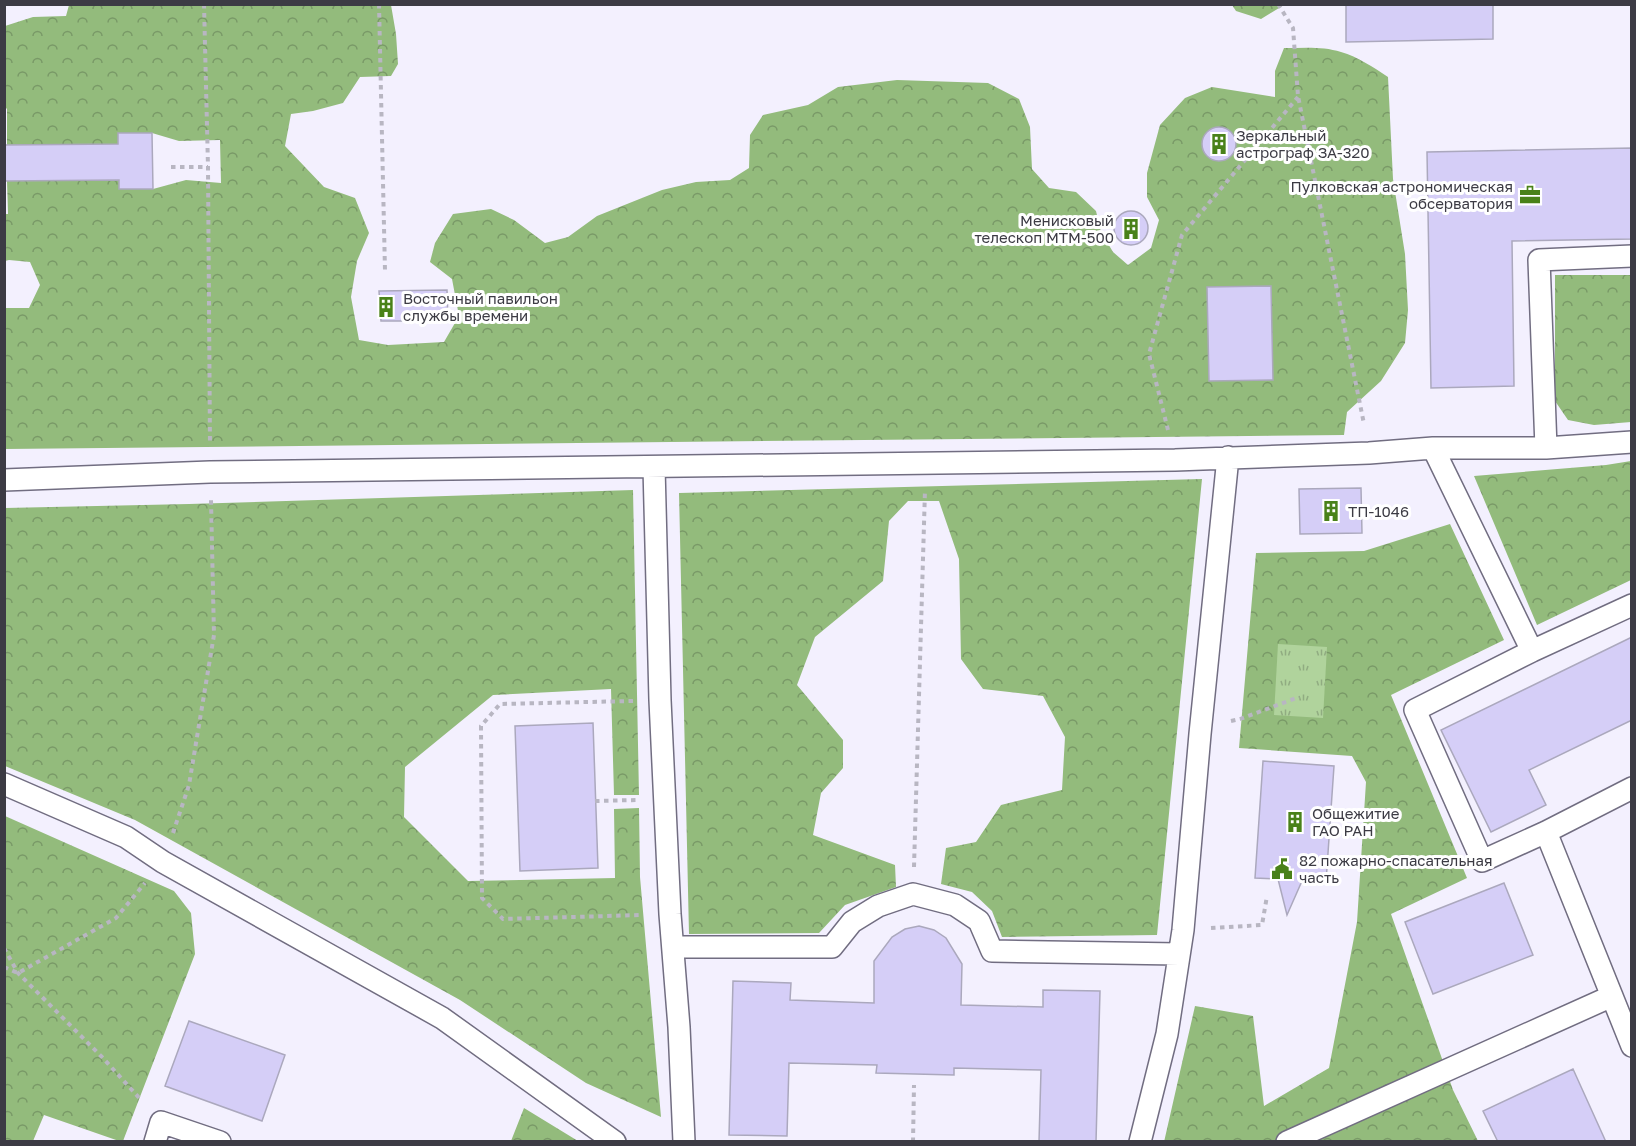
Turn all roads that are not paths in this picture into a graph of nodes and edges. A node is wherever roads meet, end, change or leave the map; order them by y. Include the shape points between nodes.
1 (1632, 256) edge
2 (1632, 442) edge
3 (1433, 448) junction
4 (1546, 448) junction
5 (1228, 457) junction
6 (654, 467) junction
7 (4, 480) edge
8 (1632, 605) edge
9 (1532, 651) junction
10 (4, 784) edge
11 (1632, 789) edge
12 (1546, 832) junction
13 (673, 947) junction
14 (1179, 954) junction
15 (1612, 996) junction
16 (1632, 1046) edge
17 (158, 1132) edge
18 (220, 1142) edge
19 (615, 1142) edge
20 (684, 1142) edge
21 (1140, 1142) edge
22 (1287, 1142) edge

1 - 4 lane via 1539,260
2 - 4 lane
3 - 4 lane
3 - 5 lane
3 - 9 lane
5 - 6 lane
5 - 14 lane
6 - 7 lane via 210,472
6 - 13 lane via 660,700
8 - 9 lane
9 - 12 lane via 1415,710 1482,861
10 - 19 lane via 126,837 163,862 442,1018
11 - 12 lane
12 - 15 lane
13 - 14 lane via 832,947 852,922 878,906 913,894 955,904 979,921 992,951
13 - 20 lane
14 - 21 lane via 1167,1034
15 - 16 lane
15 - 22 lane
17 - 18 lane

